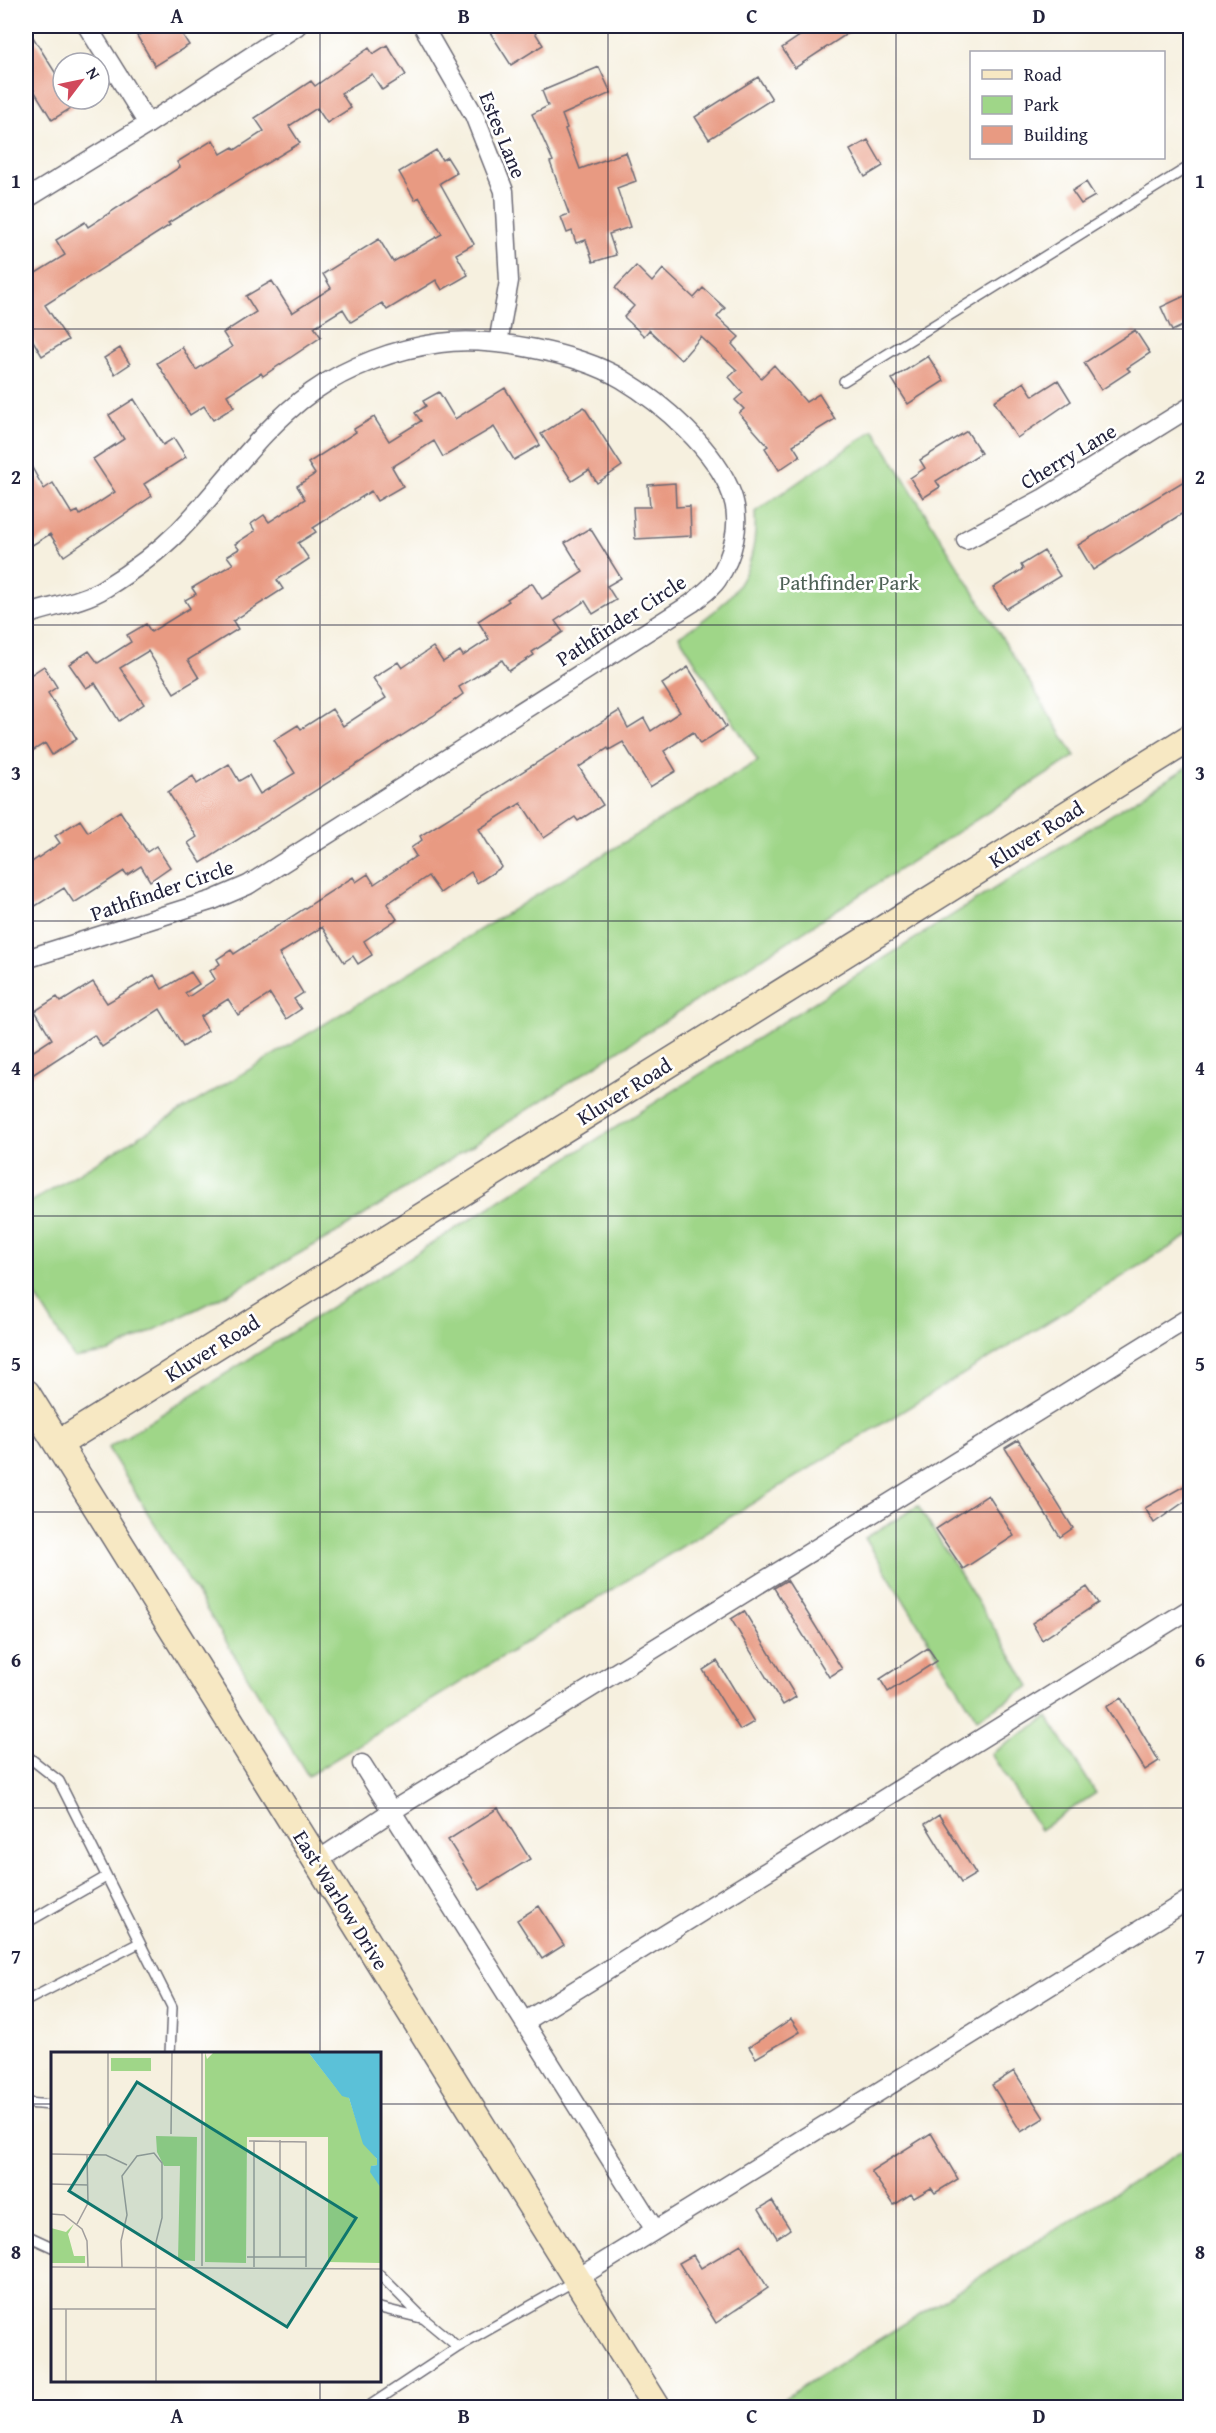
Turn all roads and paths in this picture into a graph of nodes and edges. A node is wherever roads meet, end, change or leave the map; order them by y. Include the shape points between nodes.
1 (87, 26) edge
2 (297, 26) edge
3 (423, 26) edge
4 (148, 124) junction
5 (1191, 166) edge
6 (26, 199) edge
7 (498, 343) junction
8 (844, 381) dead end
9 (1191, 407) edge
10 (966, 540) dead end
11 (26, 615) edge
12 (1191, 738) edge
13 (26, 959) edge
14 (1191, 1317) edge
15 (26, 1393) edge
16 (58, 1444) junction
17 (1191, 1609) edge
18 (26, 1755) edge
19 (362, 1764) dead end
20 (392, 1811) junction
21 (316, 1861) junction
22 (106, 1878) junction
23 (1191, 1899) edge
24 (26, 1923) edge
25 (139, 1943) junction
26 (26, 2001) edge
27 (524, 2022) junction
28 (170, 2052) edge
29 (26, 2103) edge
30 (51, 2105) edge
31 (655, 2230) junction
32 (26, 2235) edge
33 (51, 2247) edge
34 (381, 2276) edge
35 (578, 2278) junction
36 (381, 2308) edge
37 (423, 2318) junction
38 (458, 2347) junction
39 (366, 2408) edge
40 (657, 2408) edge

1 - 4 street
2 - 4 street
3 - 7 street, Estes Lane via 474,115 504,191 509,281
4 - 6 street
5 - 8 lane
7 - 11 street, Pathfinder Circle via 441,343 390,354 342,373 311,392 278,420 178,532 143,562 102,590
7 - 13 street, Pathfinder Circle via 565,356 621,378 674,417 716,464 733,496 736,528 730,555 716,581 692,603 248,885 213,900
9 - 10 street, Cherry Lane via 1044,498
12 - 16 street, Kluver Road
14 - 20 street
15 - 16 street, East Warlow Drive
16 - 21 street, East Warlow Drive
17 - 27 street
18 - 22 lane via 59,1781
19 - 20 street
20 - 21 street
20 - 27 street
21 - 35 street, East Warlow Drive
22 - 24 lane
22 - 25 lane
23 - 31 street
25 - 26 lane
25 - 28 lane via 172,2007
27 - 31 street
29 - 30 lane
31 - 35 street
32 - 33 lane
34 - 37 lane
35 - 38 lane
35 - 40 street, East Warlow Drive
36 - 37 lane
37 - 38 lane
38 - 39 lane

